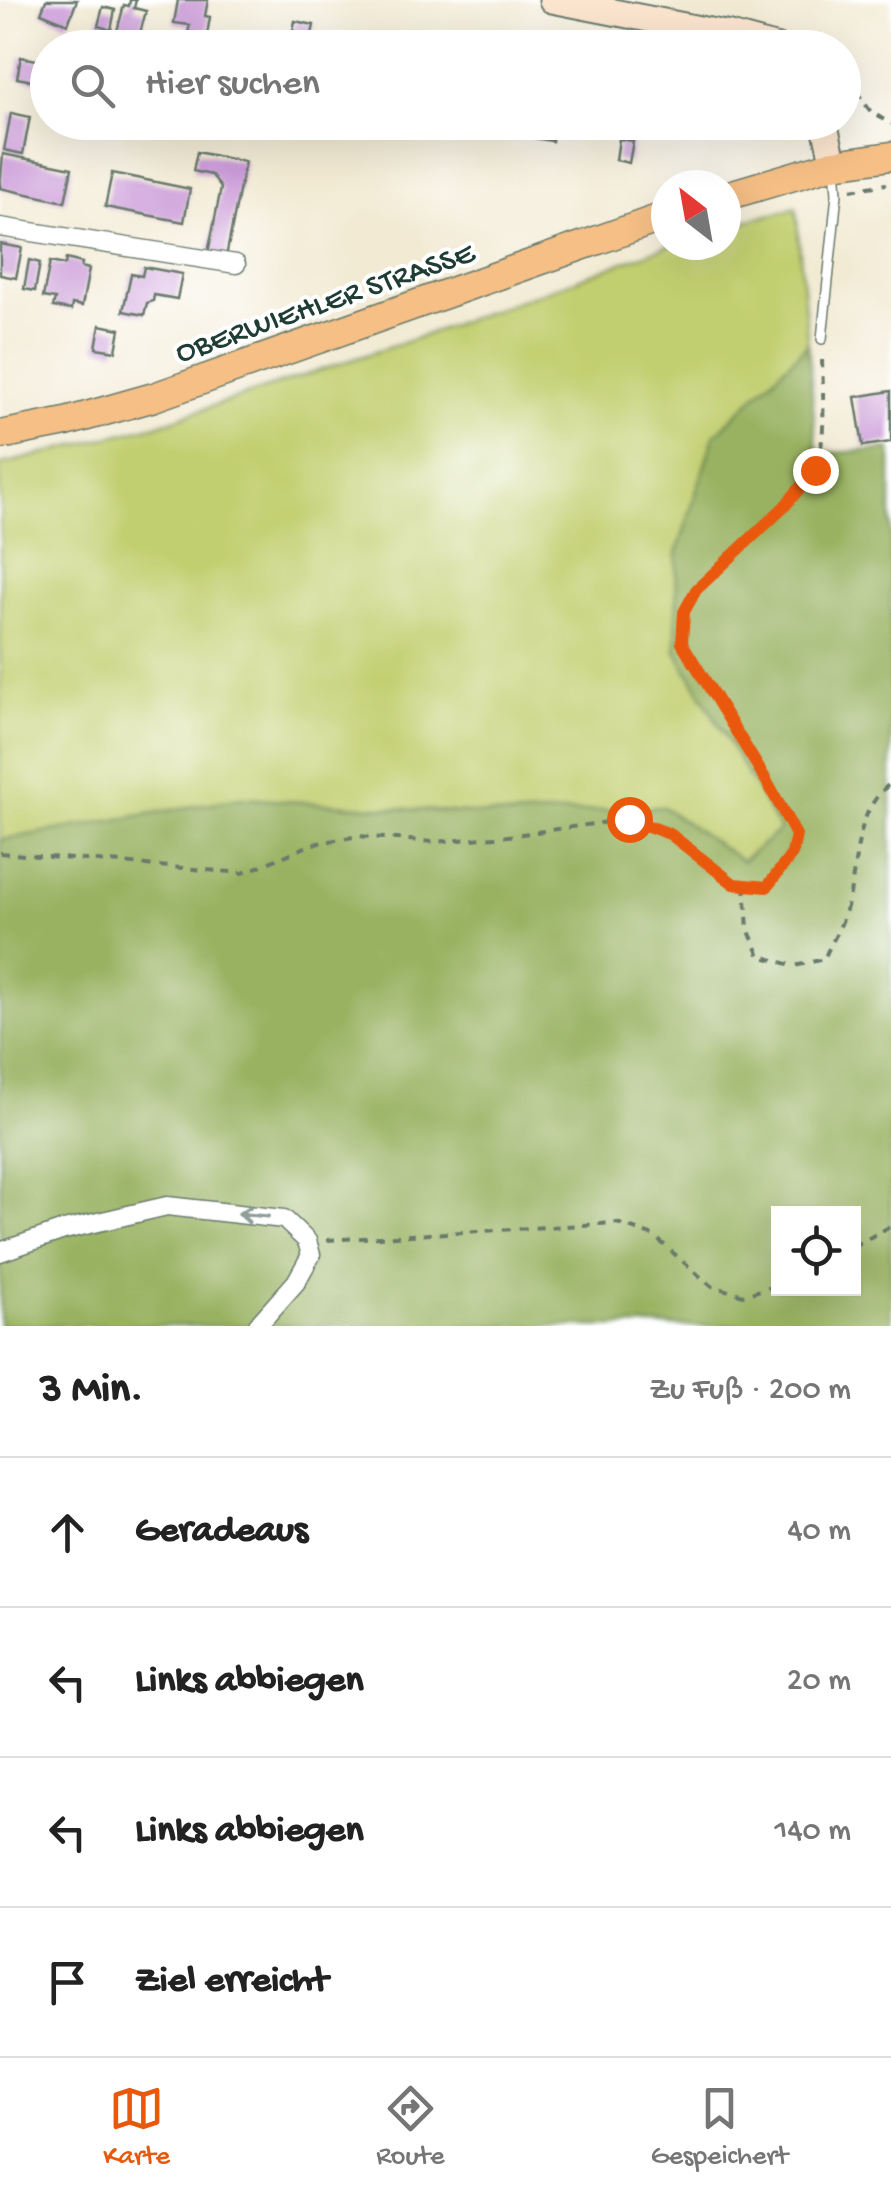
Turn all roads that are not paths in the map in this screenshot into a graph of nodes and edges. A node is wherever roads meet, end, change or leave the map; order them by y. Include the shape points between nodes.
1 (552, 0) edge
2 (705, 30) edge
3 (828, 140) edge
4 (891, 156) edge
5 (834, 164) junction
6 (741, 192) edge
7 (651, 221) edge
8 (0, 227) edge
9 (236, 264) dead end
10 (822, 339) road end
11 (0, 435) edge
12 (0, 1252) edge
13 (257, 1326) edge

1 - 2 main road
3 - 5 main road
4 - 5 main road
5 - 6 main road
5 - 10 lane via 837,194
7 - 11 main road, OBERWIEHLER STRASSE via 154,397
8 - 9 street
13 -> 12 street via 311,1255 307,1241 284,1218 167,1206

